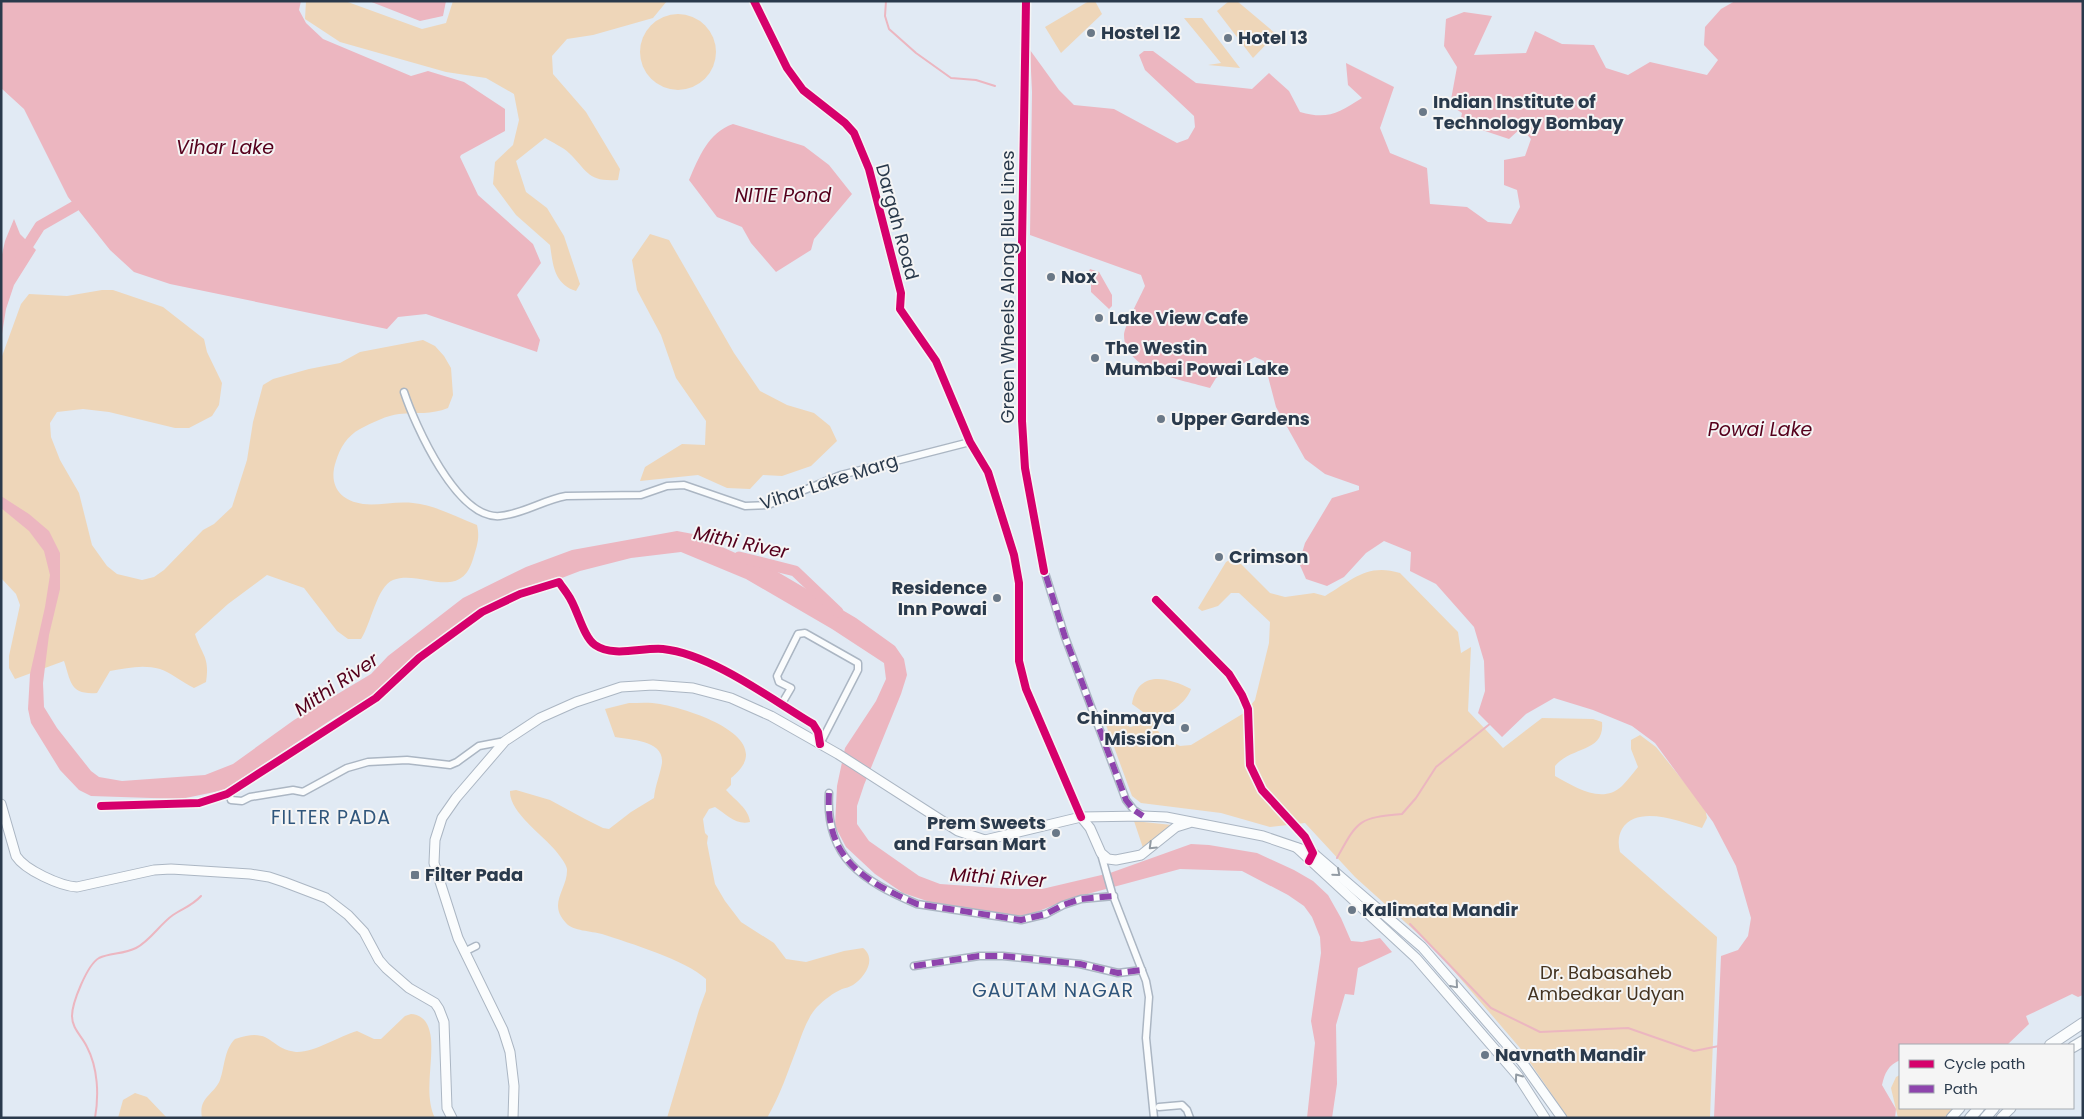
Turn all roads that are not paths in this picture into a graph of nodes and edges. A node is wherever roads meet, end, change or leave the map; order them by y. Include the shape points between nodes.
1 (754, 1) edge
2 (404, 392) dead end
3 (970, 442) junction
4 (1046, 576) dead end
5 (1156, 600) dead end
6 (781, 705) junction
7 (505, 741) junction
8 (820, 744) junction
9 (229, 792) junction
10 (829, 793) dead end
11 (1, 804) edge
12 (101, 806) dead end
13 (1143, 816) junction
14 (1081, 817) junction
15 (1193, 822) junction
16 (1101, 853) junction
17 (1311, 857) junction
18 (1113, 894) junction
19 (1400, 928) junction
20 (1392, 936) junction
21 (476, 946) dead end
22 (464, 952) junction
23 (1438, 965) junction
24 (914, 966) dead end
25 (1142, 970) junction
26 (1429, 972) junction
27 (2083, 1023) edge
28 (2052, 1044) edge
29 (1159, 1107) dead end
30 (2010, 1109) edge
31 (452, 1118) edge
32 (513, 1118) edge
33 (1154, 1118) edge
34 (1190, 1118) edge
35 (1545, 1118) edge
36 (1562, 1118) edge
37 (2001, 1118) edge

1 - 3 street, Dargah Road via 787,68 803,90 854,133 869,169 901,293 900,309 936,361
2 - 3 street, Vihar Lake Marg via 412,418 445,477 468,504 498,516 554,498 641,495 674,485 684,485 745,506 768,506 841,475
3 - 14 street, Dargah Road via 988,472 1014,555 1018,583 1019,661 1026,689
4 - 13 street via 1065,637 1126,800
5 - 17 street via 1230,674 1248,709 1250,765 1262,790 1305,837
6 - 8 street via 812,724 818,732
6 - 8 street via 790,688 777,680 798,634 805,633 858,663 858,670
6 - 9 street via 705,662 680,652 662,649 624,651 597,646 589,638 559,582 520,594 482,612 419,658 376,698
7 - 8 main road via 540,718 576,702 621,687 653,685 693,688 731,698
7 - 9 street via 479,746 450,765 407,760 368,762 347,768 303,792 293,790 242,801 231,800
7 - 22 main road via 456,798 442,818 435,840 434,863
8 - 14 main road via 958,831 985,840
9 - 12 street via 199,803
10 - 18 street via 831,831 848,861 859,873 917,904 1021,920 1041,916 1081,899
11 - 31 main road via 20,862 70,887 154,870 185,869 269,877 336,904 364,932 379,960 395,978 435,1003 439,1009 444,1022 447,1108
13 - 14 main road
13 - 15 main road
14 - 16 main road via 1090,828
15 -> 16 main road via 1176,827 1142,855 1116,860
15 - 17 main road via 1276,840
16 - 18 street
17 -> 19 main road
17 - 20 main road
18 - 25 street
19 - 20 main road
19 - 23 main road
20 - 26 main road
21 - 22 street
22 - 32 main road via 510,1052
23 - 26 main road
23 -> 36 main road via 1522,1062
24 - 25 street via 979,956 1003,956 1080,964 1118,973
25 - 33 street via 1149,997 1146,1038
35 -> 26 main road via 1518,1076
27 - 28 main road
29 - 34 street via 1182,1105
30 - 37 main road

